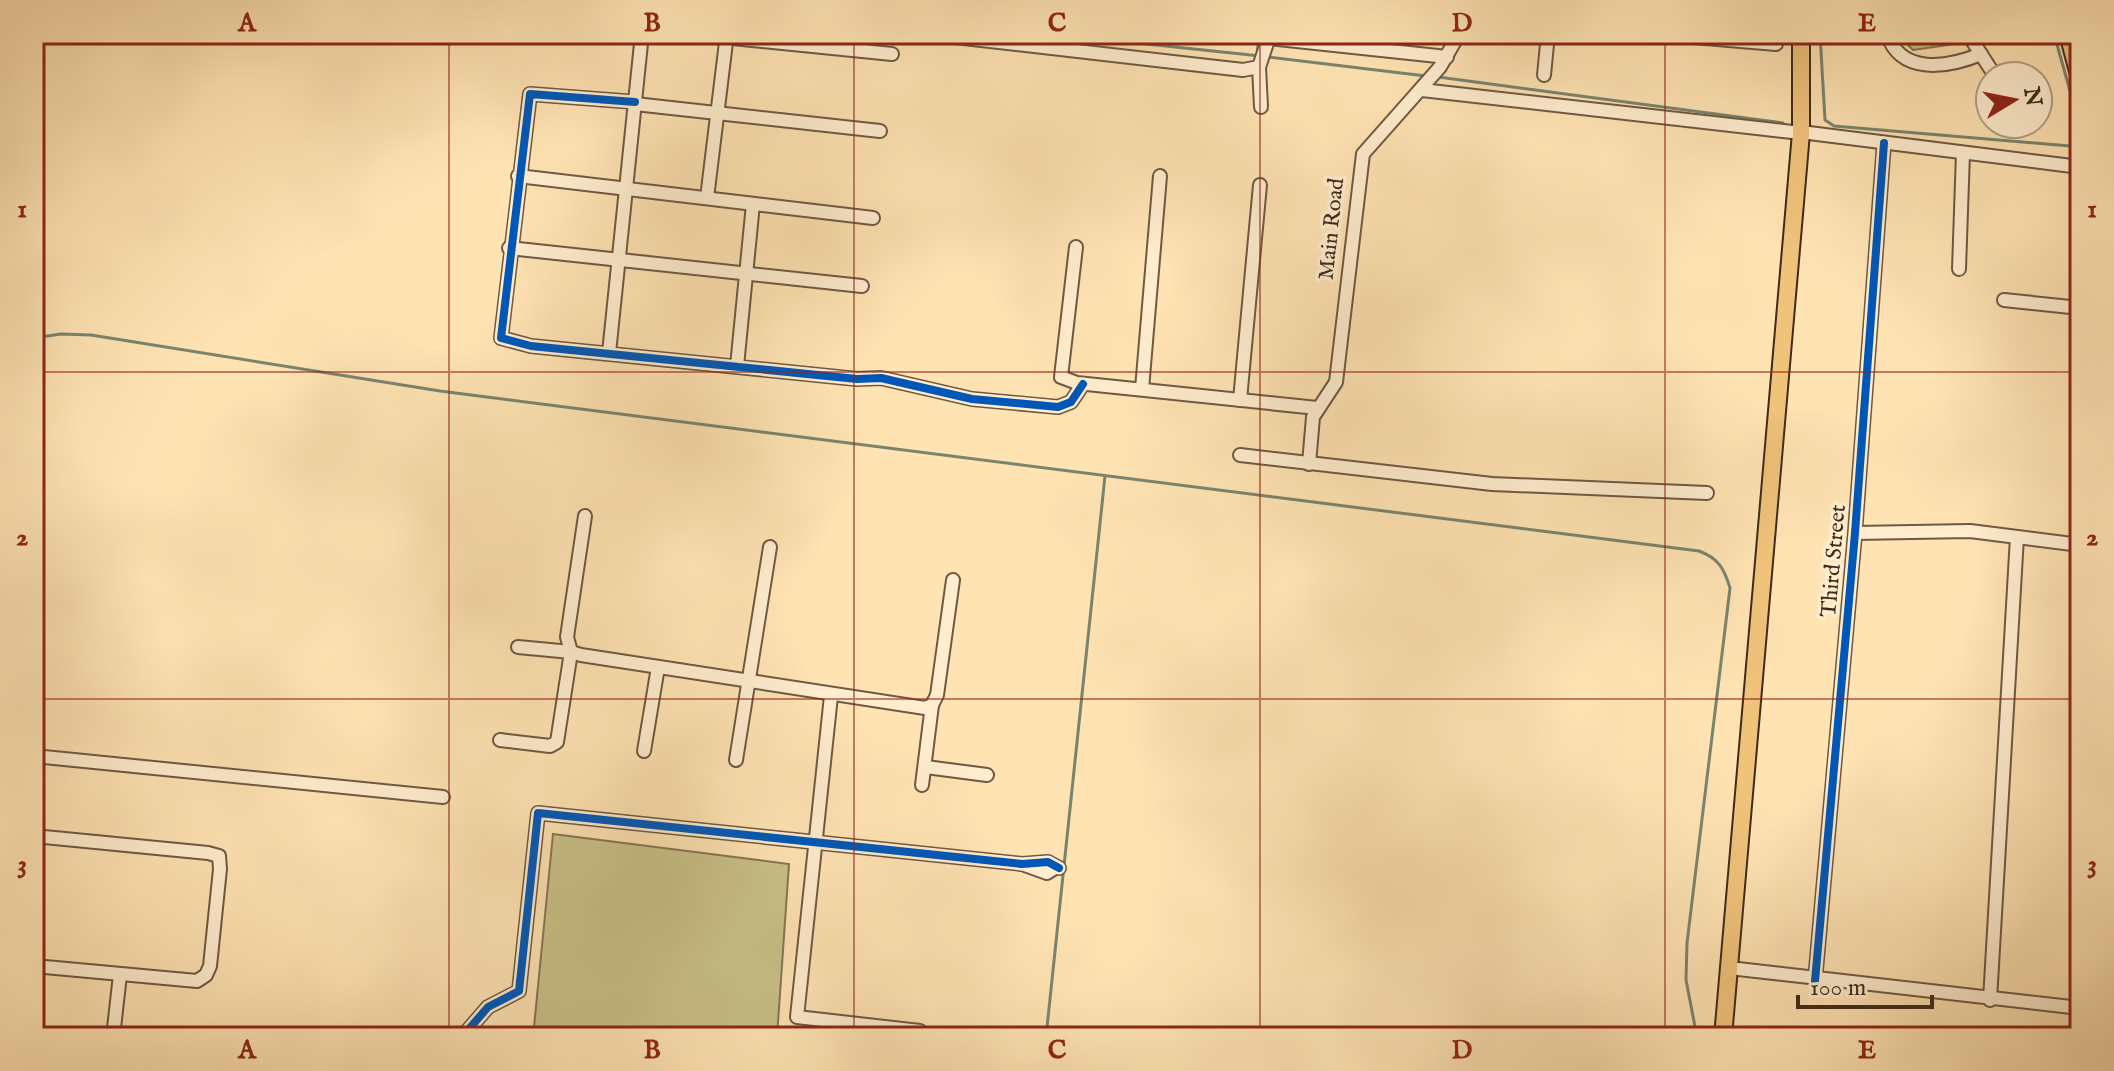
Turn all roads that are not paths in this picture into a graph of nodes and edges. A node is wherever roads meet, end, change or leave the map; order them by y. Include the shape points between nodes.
1 (642, 34) edge
2 (692, 34) edge
3 (866, 34) edge
4 (928, 34) edge
5 (1459, 34) edge
6 (1548, 34) edge
7 (1658, 34) edge
8 (1801, 34) edge
9 (1810, 34) edge
10 (1887, 34) edge
11 (1968, 34) edge
12 (2068, 34) edge
13 (1672, 35) edge
14 (727, 36) edge
15 (1776, 44) dead end
16 (1265, 49) edge
17 (860, 50) junction
18 (892, 54) dead end
19 (1981, 54) junction
20 (1985, 60) edge
21 (1444, 62) junction
22 (1544, 75) dead end
23 (2080, 79) edge
24 (1422, 90) junction
25 (635, 103) junction
26 (1261, 107) dead end
27 (718, 114) junction
28 (880, 131) dead end
29 (1805, 133) junction
30 (1884, 143) junction
31 (1963, 153) junction
32 (2080, 167) edge
33 (518, 176) junction
34 (1160, 176) dead end
35 (1260, 185) dead end
36 (625, 188) junction
37 (707, 198) junction
38 (753, 204) junction
39 (873, 218) dead end
40 (1076, 247) dead end
41 (509, 248) junction
42 (618, 260) junction
43 (1959, 269) dead end
44 (746, 272) junction
45 (862, 286) dead end
46 (2004, 300) dead end
47 (2080, 308) edge
48 (609, 353) junction
49 (737, 366) junction
50 (1083, 384) junction
51 (1142, 389) junction
52 (1240, 400) junction
53 (1317, 408) junction
54 (1240, 455) dead end
55 (1309, 464) junction
56 (1707, 493) dead end
57 (585, 516) dead end
58 (1855, 533) junction
59 (2017, 537) junction
60 (2080, 545) edge
61 (770, 547) dead end
62 (953, 580) dead end
63 (518, 647) dead end
64 (571, 652) junction
65 (658, 667) junction
66 (748, 682) junction
67 (831, 696) junction
68 (932, 705) junction
69 (500, 740) dead end
70 (644, 751) dead end
71 (34, 756) edge
72 (736, 760) dead end
73 (926, 767) junction
74 (987, 775) dead end
75 (922, 785) dead end
76 (443, 797) dead end
77 (34, 836) edge
78 (817, 841) junction
79 (1057, 868) dead end
80 (34, 966) edge
81 (1738, 969) junction
82 (120, 975) junction
83 (1815, 981) junction
84 (1728, 998) junction
85 (1990, 1000) junction
86 (2080, 1008) edge
87 (920, 1031) dead end
88 (113, 1037) edge
89 (462, 1037) edge
90 (1723, 1037) edge

1 - 25 street
2 - 14 street
3 - 17 street
4 - 16 street via 1243,70
5 - 21 street, Main Road
6 - 22 street
7 - 13 street
8 - 29 main road
9 - 29 main road
10 - 19 street via 1907,62 1939,64
11 - 19 street
12 - 23 main road
13 - 15 street
14 - 17 street
14 - 27 street
16 - 21 street
16 - 26 street
17 - 18 street
19 - 20 street
21 - 24 street, Main Road
24 - 29 street
24 - 53 street, Main Road via 1363,154 1336,382
25 - 27 street
25 - 33 street via 530,94
25 - 36 street
27 - 28 street
27 - 37 street
29 - 30 street
29 - 81 main road via 1794,344
29 - 84 main road
30 - 31 street
30 - 58 street, Third Street
31 - 32 street
31 - 43 street
33 - 36 street
33 - 41 street
34 - 51 street
35 - 52 street
36 - 37 street
36 - 42 street
37 - 38 street
38 - 39 street
38 - 44 street
40 - 50 street via 1061,377
41 - 42 street
41 - 48 street via 501,338
42 - 44 street
42 - 48 street
44 - 45 street
44 - 49 street
46 - 47 street
48 - 49 street
49 - 50 street via 881,378 972,399 1058,407 1071,402
50 - 51 street
51 - 52 street
52 - 53 street
53 - 55 street
54 - 55 street
55 - 56 street via 1492,484
57 - 64 street via 567,637
58 - 59 street via 1970,531
58 - 83 street, Third Street
59 - 60 street
59 - 85 street
61 - 66 street
62 - 68 street
63 - 64 street
64 - 65 street
64 - 69 street via 557,742 550,746
65 - 66 street
65 - 70 street
66 - 67 street
66 - 72 street
67 - 68 street
67 - 78 street
68 - 73 street
71 - 76 street
73 - 74 street
73 - 75 street
77 - 82 street via 219,856 206,975 197,981
78 - 79 street via 1022,864 1047,873
78 - 87 street via 797,1017
78 - 89 street via 538,813 519,991 488,1007
80 - 82 street
81 - 83 street
81 - 84 main road
82 - 88 street
83 - 85 street
84 - 90 main road
85 - 86 street

